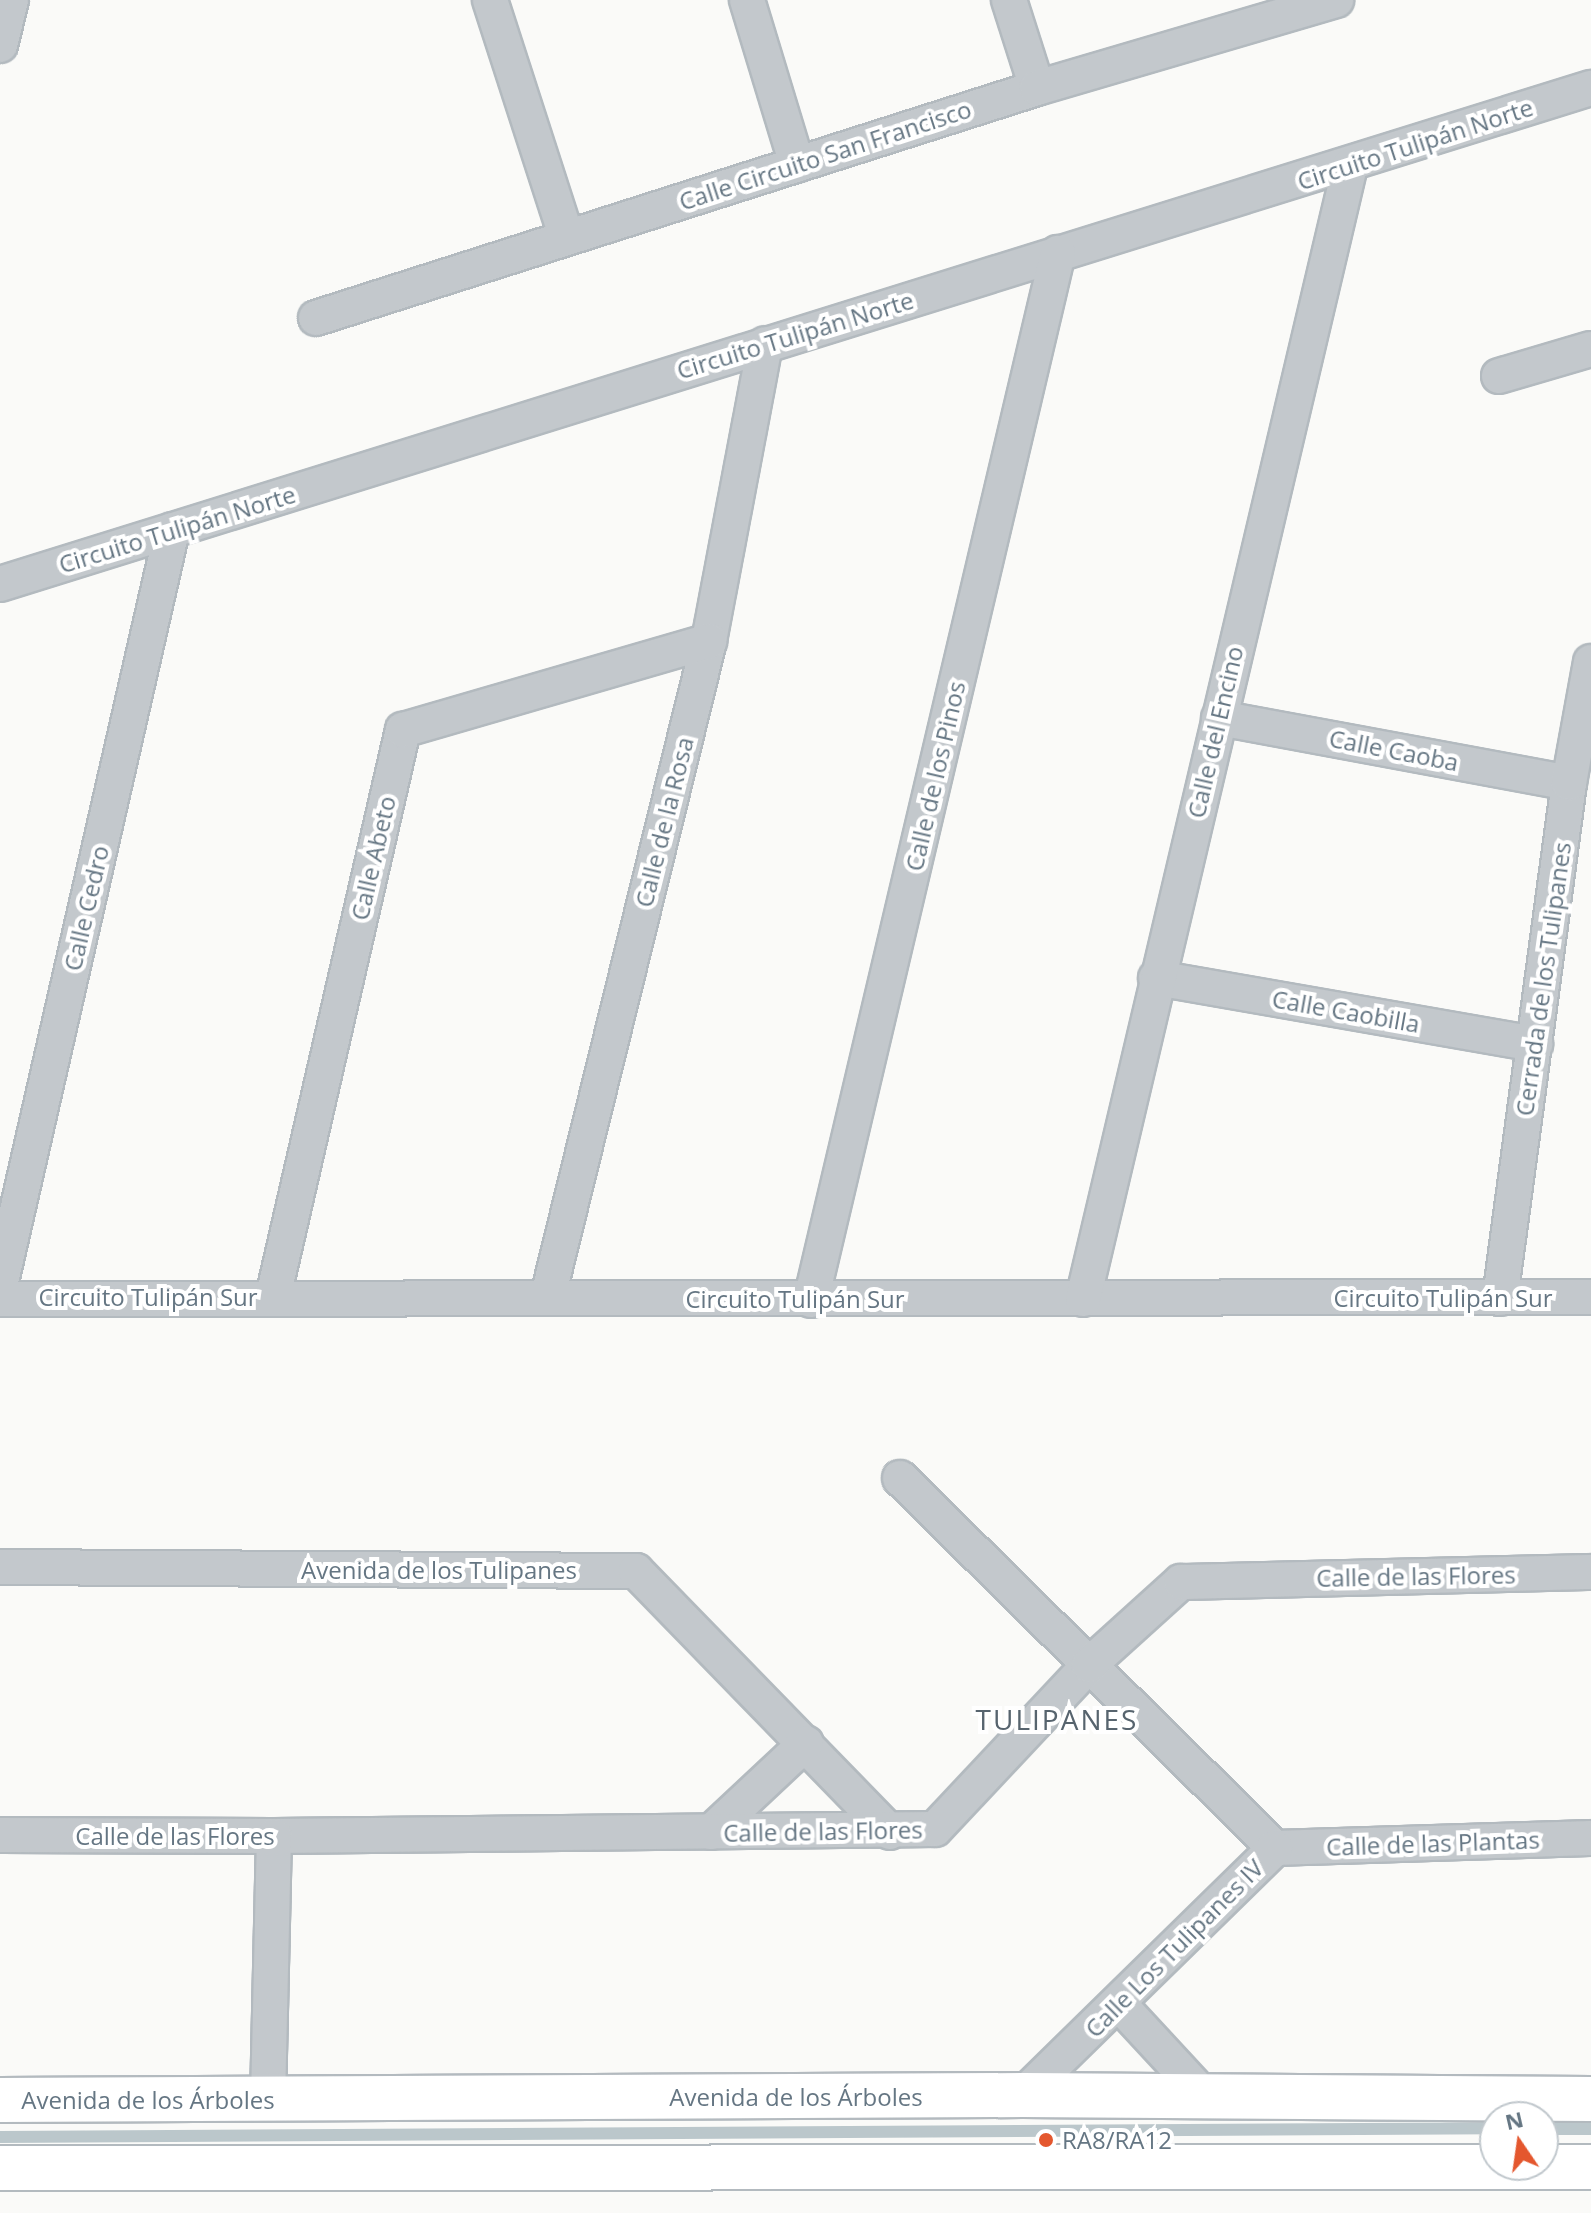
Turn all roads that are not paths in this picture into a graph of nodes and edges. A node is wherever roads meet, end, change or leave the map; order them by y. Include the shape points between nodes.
1 (490, 0) edge
2 (747, 0) edge
3 (1009, 0) edge
4 (1336, 0) edge
5 (1271, 10) edge
6 (1037, 88) junction
7 (1591, 88) edge
8 (797, 165) junction
9 (1350, 166) junction
10 (566, 236) junction
11 (1058, 253) junction
12 (316, 318) dead end
13 (765, 344) junction
14 (1591, 349) edge
15 (1499, 376) dead end
16 (172, 530) junction
17 (0, 584) edge
18 (709, 641) junction
19 (1591, 662) edge
20 (1219, 718) junction
21 (1569, 783) junction
22 (1156, 978) junction
23 (1535, 1044) junction
24 (0, 1286) edge
25 (548, 1296) junction
26 (273, 1297) junction
27 (1591, 1297) edge
28 (1500, 1298) junction
29 (0, 1299) edge
30 (1083, 1299) junction
31 (811, 1300) junction
32 (900, 1478) dead end
33 (0, 1567) edge
34 (1591, 1572) edge
35 (1089, 1665) junction
36 (806, 1743) junction
37 (711, 1832) junction
38 (890, 1832) junction
39 (0, 1835) edge
40 (274, 1836) junction
41 (1591, 1838) edge
42 (1275, 1848) junction
43 (1119, 2004) junction
44 (1023, 2095) junction
45 (1205, 2097) junction
46 (1591, 2099) edge
47 (0, 2100) edge
48 (268, 2100) junction
49 (1591, 2167) edge
50 (0, 2168) edge

1 - 10 street
2 - 8 street
3 - 6 street
4 - 5 street, Calle Circuito San Francisco
5 - 6 street, Calle Circuito San Francisco
6 - 8 street, Calle Circuito San Francisco
7 - 9 street, Circuito Tulipán Norte
8 - 10 street, Calle Circuito San Francisco
9 - 11 street, Circuito Tulipán Norte
9 - 20 street, Calle del Encino
10 - 12 street, Calle Circuito San Francisco
11 - 13 street, Circuito Tulipán Norte
11 - 31 street, Calle de los Pinos
13 - 16 street, Circuito Tulipán Norte
13 - 18 street, Calle de la Rosa
14 - 15 street
16 - 17 street, Circuito Tulipán Norte
16 - 24 street, Calle Cedro
18 - 25 street, Calle de la Rosa
18 - 26 street, Calle Abeto via 403,730
19 - 21 street, Cerrada de los Tulipanes
20 - 21 street, Calle Caoba
20 - 22 street, Calle del Encino
21 - 23 street, Cerrada de los Tulipanes
22 - 23 street, Calle Caobilla
22 - 30 street, Calle del Encino
23 - 28 street, Cerrada de los Tulipanes
25 - 26 street, Circuito Tulipán Sur
25 - 31 street, Circuito Tulipán Sur
26 - 29 street, Circuito Tulipán Sur
27 - 28 street, Circuito Tulipán Sur
28 - 30 street, Circuito Tulipán Sur
30 - 31 street, Circuito Tulipán Sur
32 - 35 street, Calle Los Tulipanes IV
33 - 36 street, Avenida de los Tulipanes via 636,1571
34 - 35 street, Calle de las Flores via 1181,1582
35 - 38 street, Calle de las Flores via 935,1829
35 - 42 street, Calle Los Tulipanes IV
36 - 37 street
36 - 38 street, Avenida de los Tulipanes
37 - 38 street, Calle de las Flores
37 - 40 street, Calle de las Flores
39 - 40 street, Calle de las Flores
40 - 48 street
41 - 42 street, Calle de las Plantas
42 - 43 street, Calle Los Tulipanes IV
43 - 44 street, Calle Los Tulipanes IV
43 - 45 street
44 - 45 main road, Avenida de los Árboles
44 - 48 main road, Avenida de los Árboles
45 - 46 main road, Avenida de los Árboles
47 - 48 main road, Avenida de los Árboles
49 - 50 main road

